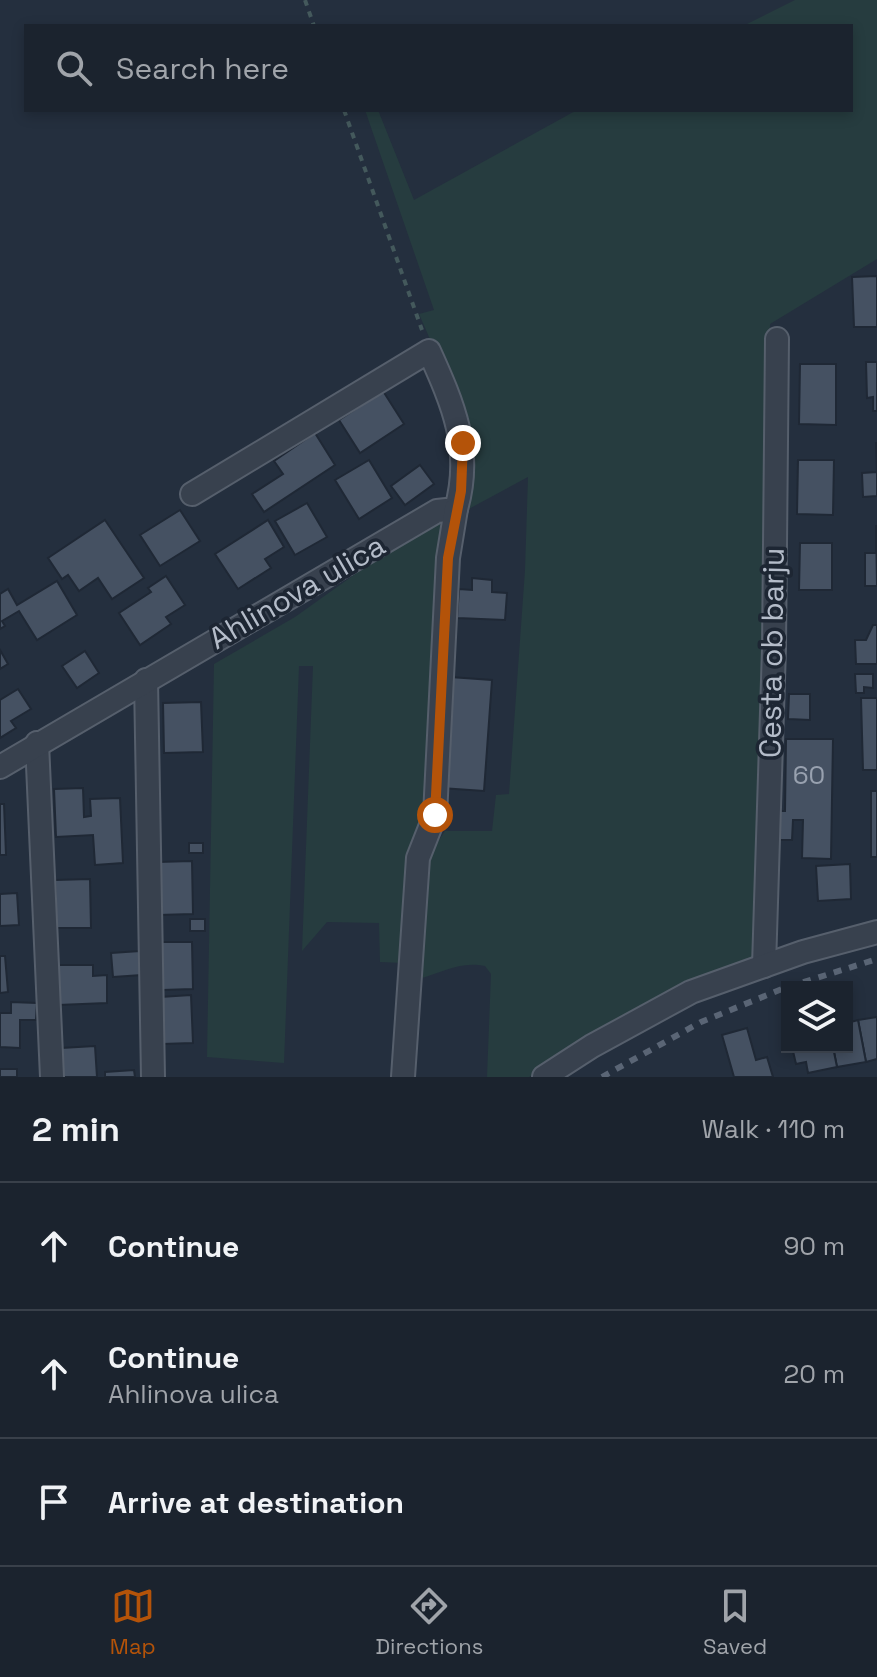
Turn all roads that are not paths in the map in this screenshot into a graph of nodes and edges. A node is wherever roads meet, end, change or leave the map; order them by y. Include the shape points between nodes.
1 (777, 339) dead end
2 (192, 494) dead end
3 (456, 509) junction
4 (146, 680) junction
5 (37, 743) junction
6 (0, 767) edge
7 (877, 932) edge
8 (764, 966) junction
9 (52, 1077) edge
10 (153, 1077) edge
11 (403, 1077) edge
12 (544, 1077) edge

1 - 8 street, Cesta ob barju
2 - 3 street via 429,351 463,443
3 - 4 street, Ahlinova ulica via 437,511
3 - 11 street via 448,558 435,815 418,858
4 - 5 street, Ahlinova ulica
4 - 10 street
5 - 6 street, Ahlinova ulica
5 - 9 street
7 - 8 street
8 - 12 street via 691,992

